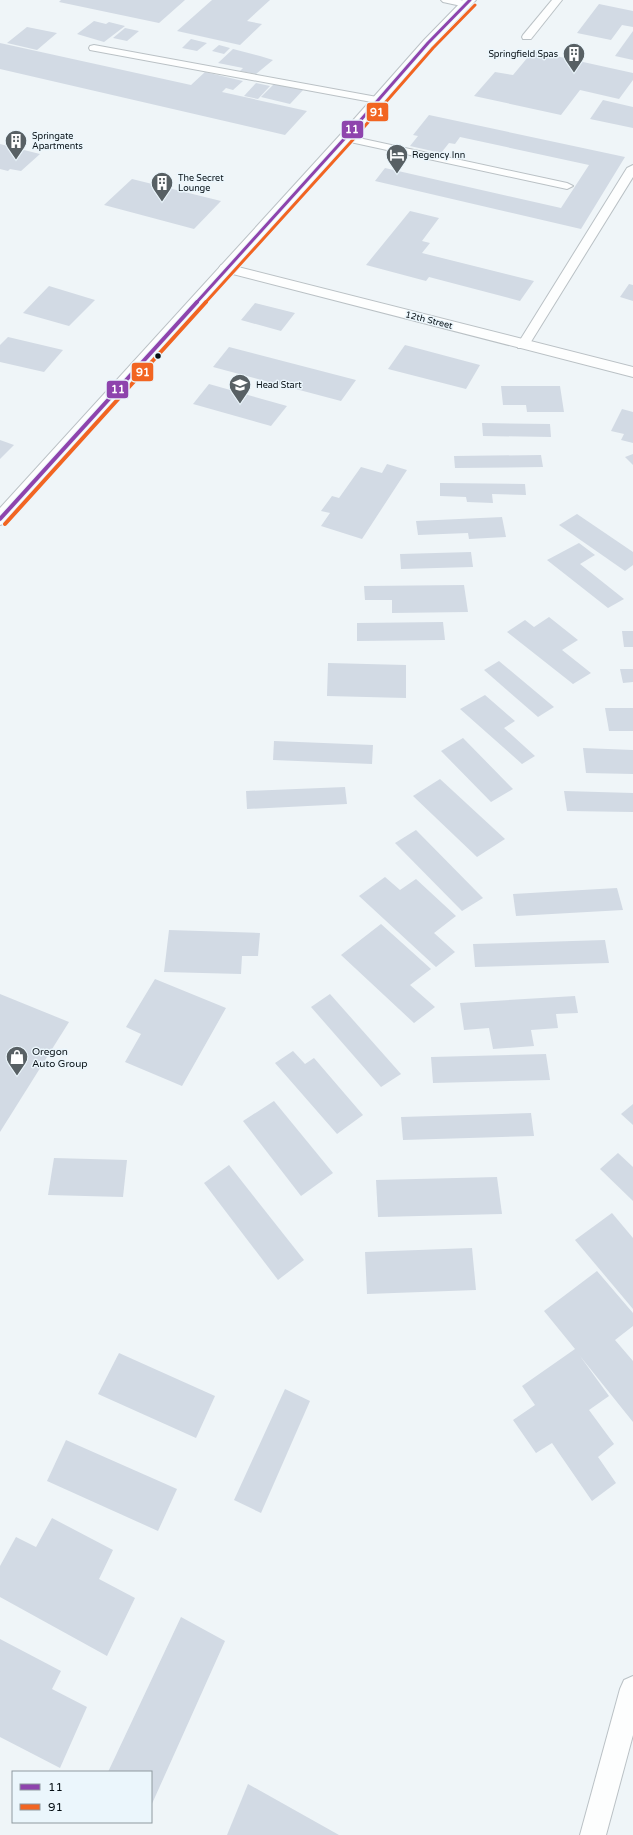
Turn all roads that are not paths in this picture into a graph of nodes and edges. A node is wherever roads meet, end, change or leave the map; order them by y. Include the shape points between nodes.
1 (446, 0) edge
2 (557, 0) edge
3 (468, 2) edge
4 (527, 37) dead end
5 (94, 48) dead end
6 (377, 100) junction
7 (345, 138) junction
8 (402, 138) dead end
9 (386, 147) junction
10 (460, 150) dead end
11 (464, 164) junction
12 (633, 168) edge
13 (567, 186) dead end
14 (226, 268) junction
15 (524, 344) junction
16 (633, 372) edge
17 (0, 519) edge
18 (633, 1689) edge
19 (593, 1835) edge

1 - 3 lane
2 - 4 lane
3 - 6 main road
5 - 6 lane
6 - 7 main road
7 - 9 lane
7 - 14 main road
8 - 9 lane
9 - 11 lane
10 - 11 lane
11 - 13 lane
12 - 15 lane
14 - 15 main road, 12th Street
14 - 17 main road
15 - 16 main road, 12th Street
18 - 19 lane

